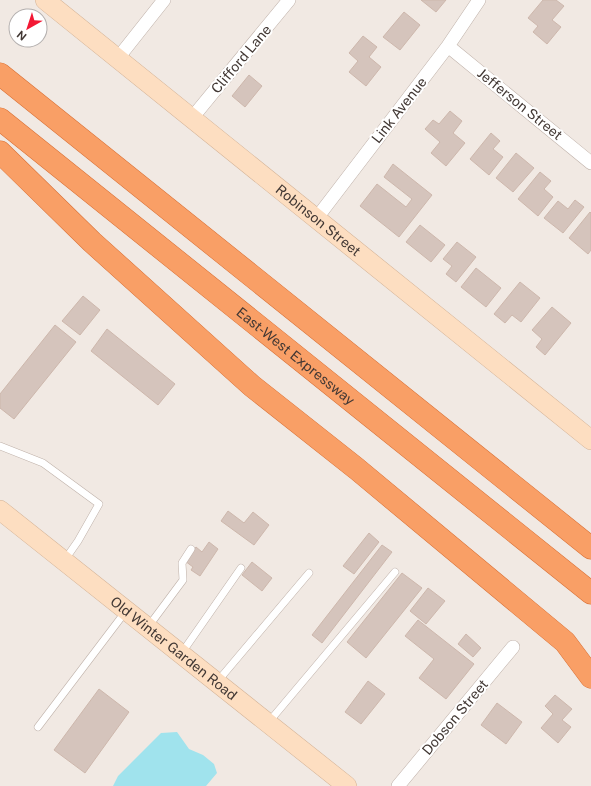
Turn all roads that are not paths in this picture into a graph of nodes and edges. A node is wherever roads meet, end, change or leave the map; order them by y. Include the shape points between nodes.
1 (45, 0) edge
2 (164, 0) edge
3 (289, 0) edge
4 (479, 0) edge
5 (448, 46) junction
6 (118, 58) junction
7 (0, 74) edge
8 (192, 118) junction
9 (0, 119) edge
10 (0, 152) edge
11 (591, 163) edge
12 (316, 218) junction
13 (244, 270) junction
14 (591, 440) edge
15 (0, 446) edge
16 (0, 510) edge
17 (591, 528) edge
18 (591, 548) edge
19 (191, 549) dead end
20 (64, 561) junction
21 (241, 568) dead end
22 (395, 572) dead end
23 (308, 573) dead end
24 (591, 593) edge
25 (126, 610) junction
26 (148, 628) junction
27 (513, 647) dead end
28 (181, 654) junction
29 (591, 676) edge
30 (216, 682) junction
31 (268, 724) junction
32 (38, 727) dead end
33 (347, 786) edge
34 (398, 786) edge

1 - 6 street, Robinson Street
2 - 6 street
3 - 8 street, Clifford Lane
4 - 5 street, Link Avenue
5 - 11 street, Jefferson Street
5 - 12 street, Link Avenue
6 - 8 street, Robinson Street
7 - 13 highway
8 - 12 street, Robinson Street
9 - 24 highway, East-West Expressway
10 - 29 highway via 92,242 252,386 357,469 565,642
12 - 14 street, Robinson Street
13 - 17 highway
13 - 18 highway
15 - 20 lane via 43,463 100,504
16 - 20 street, Old Winter Garden Road
19 - 26 lane via 182,563 183,580
20 - 25 street, Old Winter Garden Road
21 - 28 lane
22 - 31 lane
23 - 30 lane
25 - 26 street, Old Winter Garden Road
25 - 32 lane
26 - 28 street, Old Winter Garden Road
27 - 34 street, Dobson Street
28 - 30 street, Old Winter Garden Road
30 - 31 street, Old Winter Garden Road
31 - 33 street, Old Winter Garden Road

